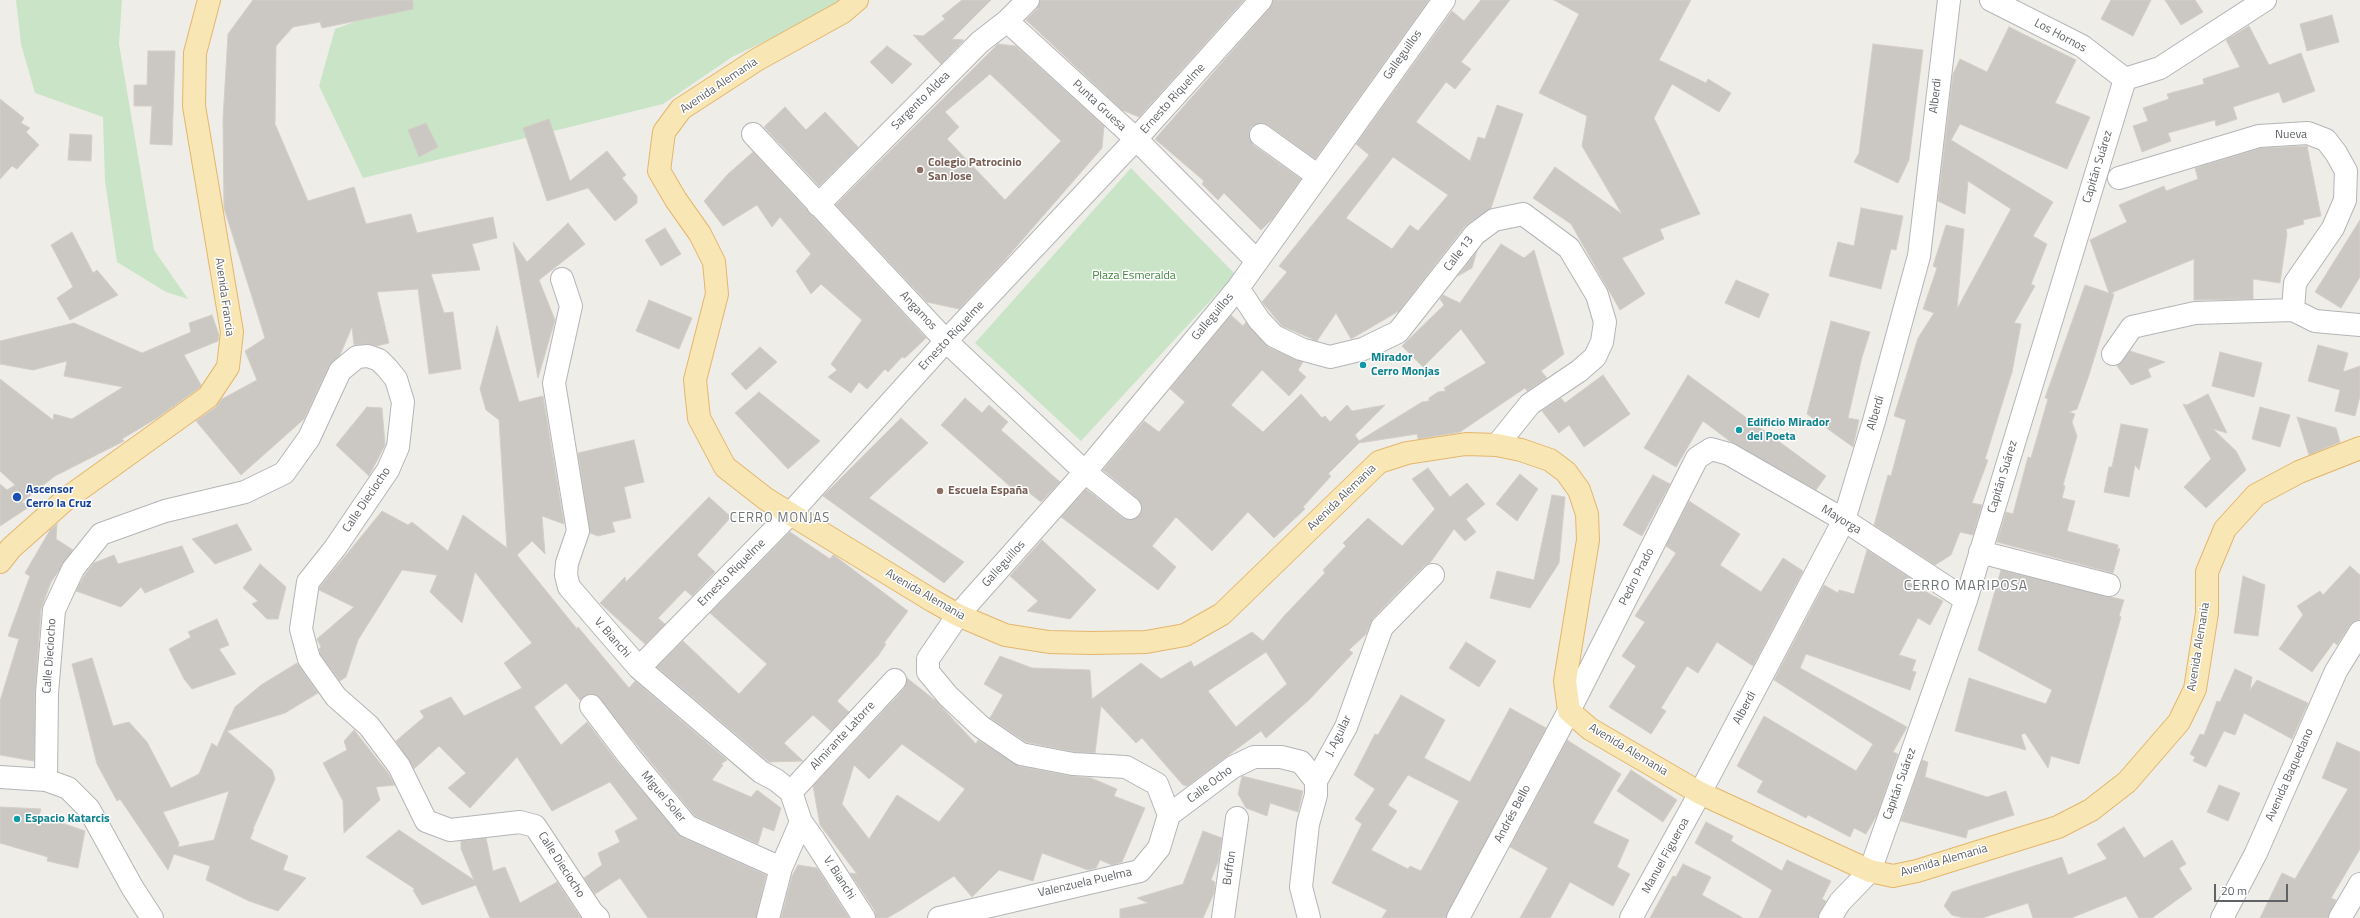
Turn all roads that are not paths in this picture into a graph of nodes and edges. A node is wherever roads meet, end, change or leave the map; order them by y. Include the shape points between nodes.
1 (209, 0) edge
2 (857, 0) edge
3 (1028, 0) edge
4 (1261, 0) edge
5 (1444, 0) edge
6 (1949, 0) edge
7 (1991, 0) edge
8 (2265, 0) edge
9 (1007, 21) junction
10 (2125, 79) junction
11 (753, 134) dead end
12 (1261, 135) dead end
13 (1136, 140) junction
14 (1318, 176) junction
15 (2119, 178) dead end
16 (818, 205) junction
17 (1257, 261) junction
18 (562, 279) dead end
19 (1238, 288) junction
20 (2293, 310) junction
21 (2360, 325) edge
22 (946, 341) junction
23 (2113, 354) dead end
24 (1498, 445) junction
25 (2360, 448) edge
26 (1711, 449) joint
27 (1085, 472) junction
28 (1130, 508) dead end
29 (789, 515) junction
30 (1844, 520) junction
31 (1980, 552) junction
32 (0, 562) edge
33 (1433, 576) dead end
34 (2109, 585) dead end
35 (1966, 600) junction
36 (958, 615) junction
37 (2360, 632) edge
38 (639, 668) junction
39 (895, 680) dead end
40 (591, 706) dead end
41 (1569, 711) junction
42 (0, 777) edge
43 (46, 780) junction
44 (1316, 781) junction
45 (791, 792) junction
46 (1700, 793) junction
47 (1169, 815) junction
48 (1237, 818) dead end
49 (801, 822) junction
50 (781, 868) junction
51 (1870, 872) junction
52 (2360, 884) edge
53 (152, 918) edge
54 (598, 918) edge
55 (768, 918) edge
56 (864, 918) edge
57 (939, 918) edge
58 (1223, 918) edge
59 (1309, 918) edge
60 (1458, 918) edge
61 (1631, 918) edge
62 (1830, 918) edge
63 (2222, 918) edge
64 (2340, 918) edge

1 - 32 main road, Avenida Francia via 195,53 194,106 232,332 228,367 208,397 66,499 11,548
2 - 29 main road, Avenida Alemania via 842,12 758,59 681,109 664,132 660,152 659,171 700,234 714,262 717,294 695,380 699,418 725,467
3 - 9 street, Sargento Aldea
4 - 13 street, Ernesto Riquelme
5 - 14 street, Galleguillos
6 - 30 street, Alberdi via 1919,256
7 - 10 street, Los Hornos via 2082,46
8 - 10 street via 2160,68
9 - 13 street, Punta Gruesa
9 - 16 street, Sargento Aldea via 980,42
10 - 31 street, Capitán Suárez
11 - 16 street, Angamos
12 - 14 street
13 - 17 street, Punta Gruesa
13 - 22 street, Ernesto Riquelme
14 - 17 street, Galleguillos
15 - 20 street, Nueva via 2259,136 2308,133 2326,140 2346,171 2345,200 2333,228 2295,283
16 - 22 street, Angamos
17 - 19 street, Galleguillos
18 - 38 street, V. Bianchi via 571,306 554,382 578,531 577,539 570,549 566,575 569,588
19 - 24 street, Calle 13 via 1259,320 1274,336 1300,349 1330,357 1363,349 1398,332 1475,234 1494,220 1523,214 1569,248 1597,295 1605,322 1602,342 1595,357 1530,404
19 - 27 street, Galleguillos
20 - 21 street via 2315,320
20 - 23 street via 2195,313 2132,327
22 - 27 street, Angamos
22 - 29 street, Ernesto Riquelme
24 - 36 main road, Avenida Alemania via 1434,447 1406,452 1379,462 1222,614 1185,635 1146,642 1048,642 1005,634
24 - 41 main road, Avenida Alemania via 1550,460 1566,472 1579,490 1588,514 1588,540 1565,681
25 - 51 main road, Avenida Alemania via 2299,472 2256,495 2224,529 2207,572 2207,613 2195,690 2179,722 2127,782 2091,810 2058,827 1917,871 1893,876
26 - 30 street, Mayorga via 1729,454
26 - 41 street, Pedro Prado via 1697,458
27 - 28 street, Angamos
27 - 36 street, Galleguillos
29 - 36 main road, Avenida Alemania
29 - 38 street, Ernesto Riquelme
30 - 35 street, Mayorga
30 - 46 street, Alberdi
31 - 34 street
31 - 35 street, Capitán Suárez
33 - 44 street, J. Aguilar via 1382,627 1346,727
35 - 51 street, Capitán Suárez
36 - 47 street via 928,659 928,672 948,696 980,726 1022,754 1073,764 1126,767 1157,784
37 - 63 street, Avenida Baquedano via 2336,671 2256,853
38 - 45 street, V. Bianchi via 761,772
39 - 45 street, Almirante Latorre
40 - 50 street, Miguel Soler via 628,756 687,826
41 - 46 main road, Avenida Alemania via 1590,729
41 - 60 street, Andrés Bello
42 - 43 street
43 - 53 street via 68,788 89,809
43 - 54 street, Calle Dieciocho via 47,693 54,610 73,569 101,534 165,510 245,492 284,474 309,438 340,371 357,357 368,356 379,360 396,379 403,402 398,447 388,470 335,548 308,582 301,629 309,659 336,697 369,726 399,766 426,822 450,830 520,822 535,826
44 - 47 street, Calle Ocho via 1301,762 1281,757 1254,758 1234,766
44 - 59 street, J. Aguilar via 1301,887
45 - 49 street, V. Bianchi
46 - 51 main road, Avenida Alemania
46 - 61 street, Manuel Figueroa
47 - 57 street, Valenzuela Puelma via 1159,848 1140,871
48 - 58 street, Buffon
49 - 50 street
49 - 56 street, V. Bianchi
50 - 55 street
51 - 62 street via 1840,902
52 - 64 street

